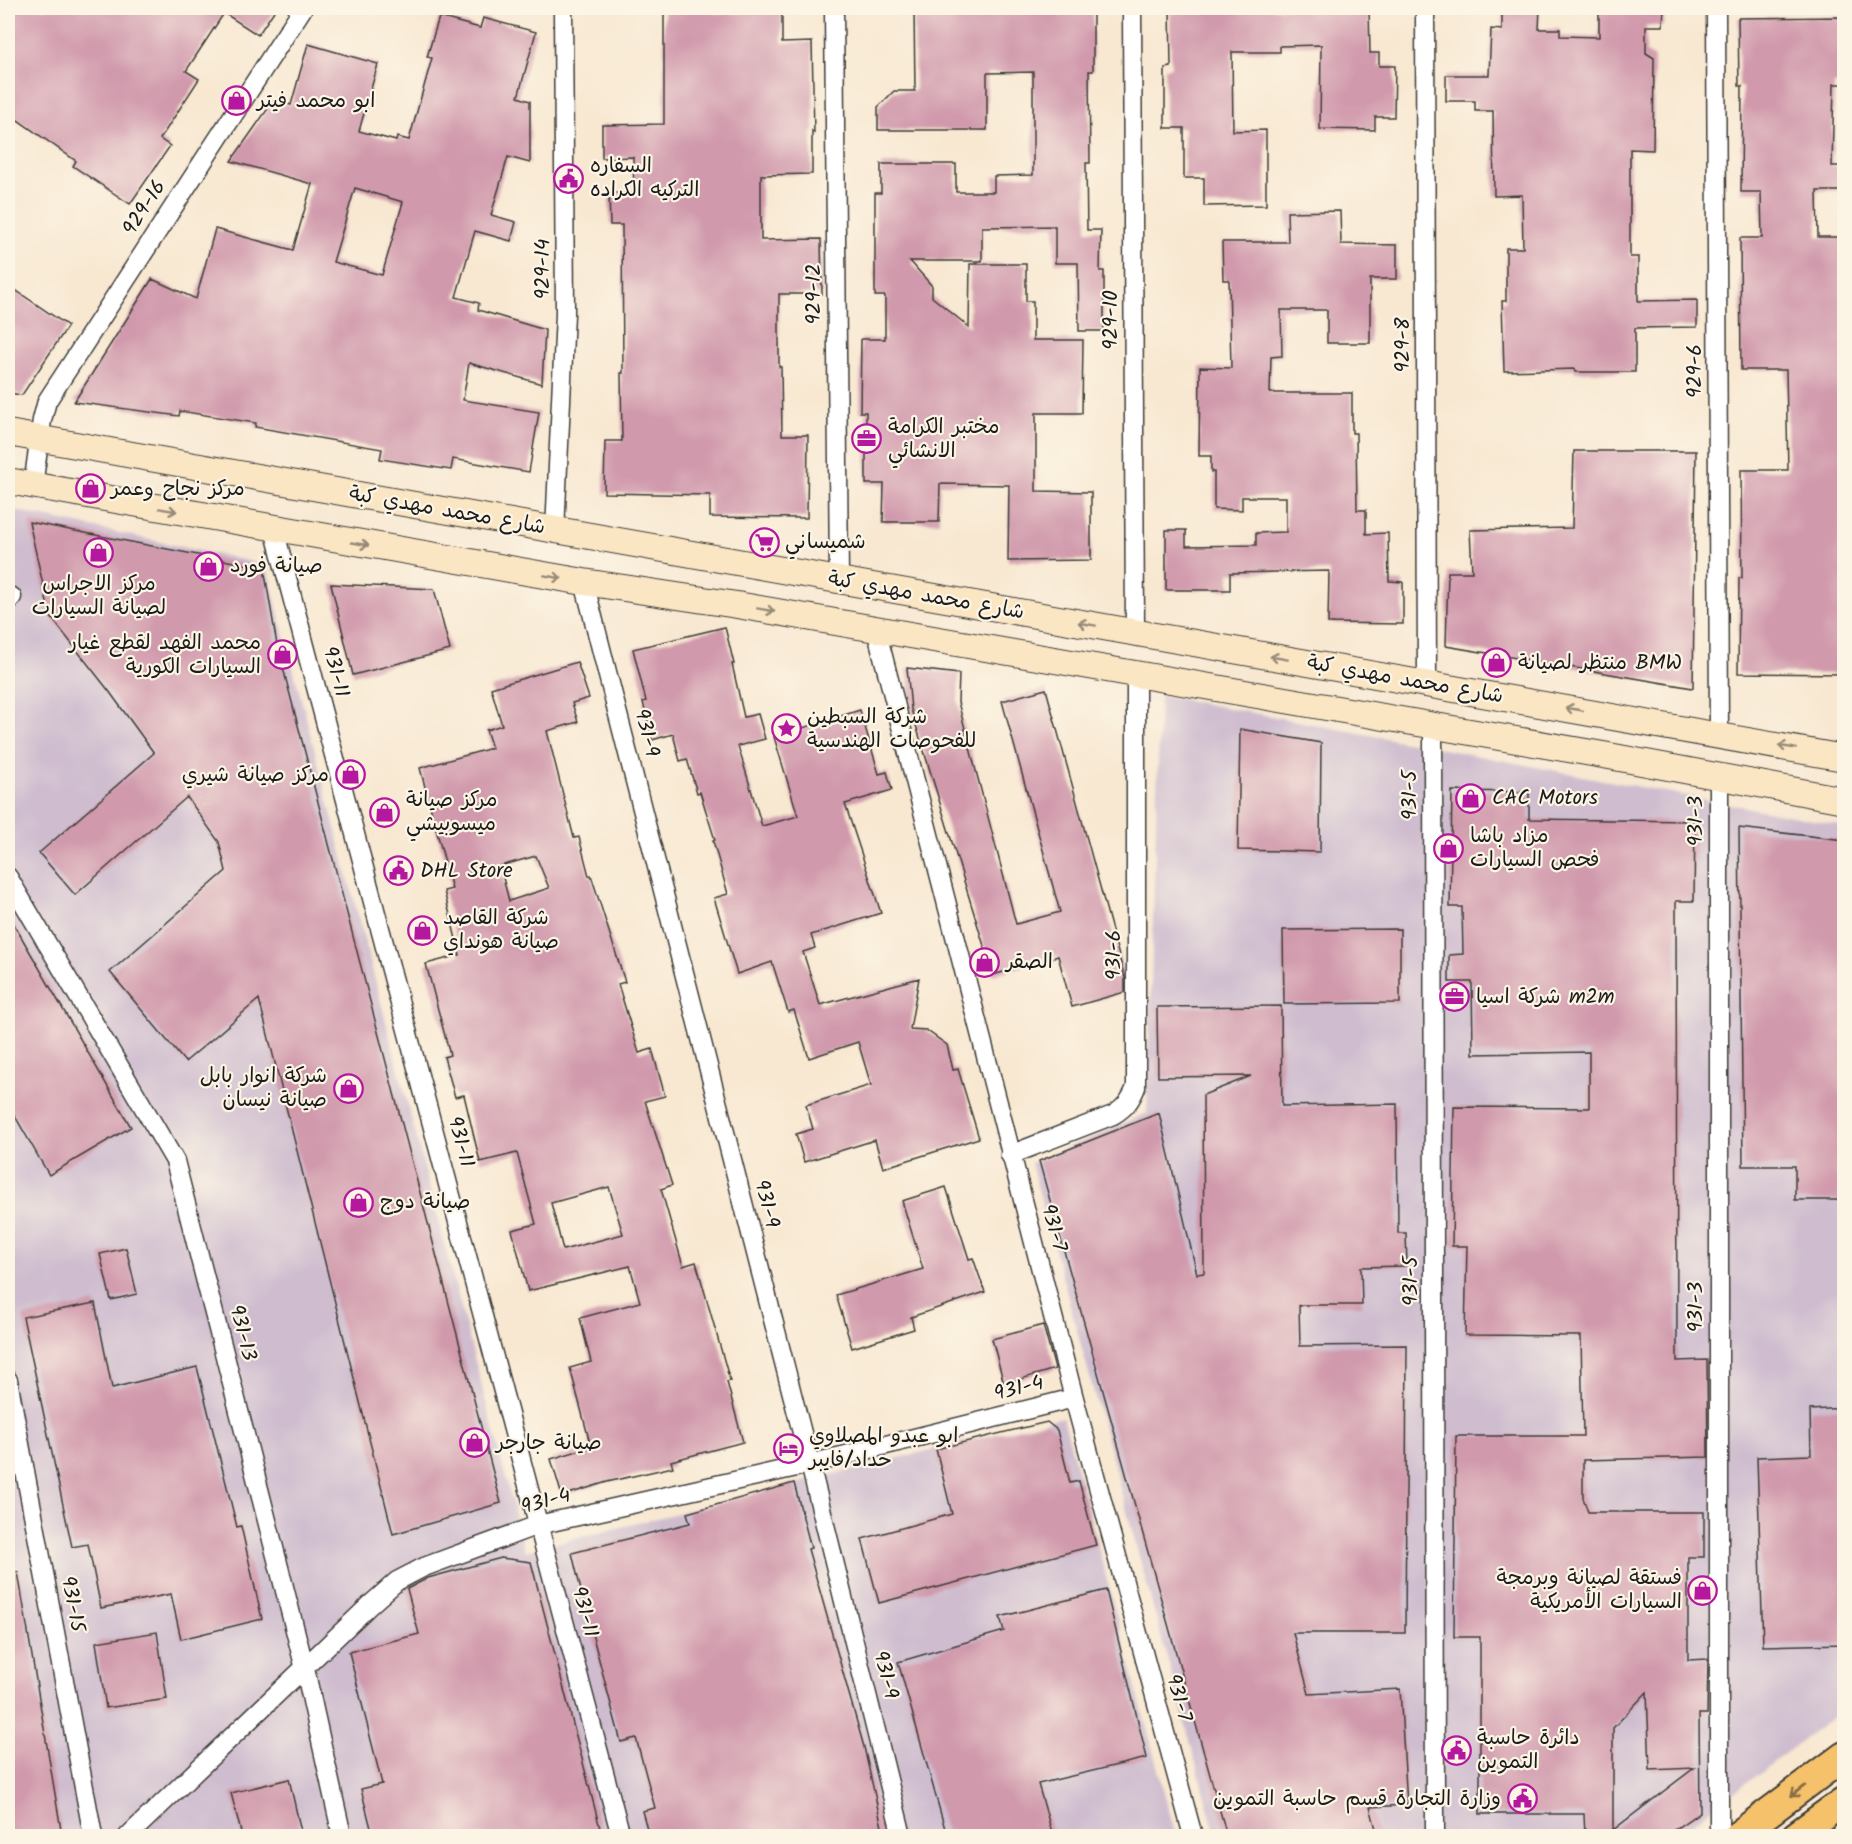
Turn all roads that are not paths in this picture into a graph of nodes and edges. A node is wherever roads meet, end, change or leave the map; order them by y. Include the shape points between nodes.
1 (303, 8) edge
2 (562, 8) edge
3 (834, 8) edge
4 (1132, 8) edge
5 (1425, 8) edge
6 (1716, 8) edge
7 (8, 433) edge
8 (40, 438) junction
9 (8, 481) edge
10 (33, 486) junction
11 (274, 529) junction
12 (555, 531) junction
13 (755, 565) junction
14 (839, 580) junction
15 (584, 582) junction
16 (737, 605) junction
17 (876, 630) junction
18 (1136, 633) junction
19 (1136, 675) junction
20 (1427, 683) junction
21 (1614, 716) junction
22 (1433, 726) junction
23 (1719, 735) junction
24 (1609, 756) junction
25 (1845, 758) edge
26 (1719, 777) junction
27 (1845, 800) edge
28 (8, 877) edge
29 (1010, 1155) junction
30 (8, 1380) edge
31 (1074, 1398) junction
32 (810, 1464) junction
33 (538, 1525) junction
34 (304, 1669) junction
35 (1845, 1756) edge
36 (1845, 1801) edge
37 (93, 1836) edge
38 (128, 1836) edge
39 (342, 1836) edge
40 (621, 1836) edge
41 (902, 1836) edge
42 (1193, 1836) edge
43 (1435, 1836) edge
44 (1719, 1836) edge
45 (1737, 1836) edge
46 (1796, 1836) edge

1 - 8 street, 929-16 via 47,401
2 - 12 street, 929-14 via 565,314
3 - 14 street, 929-12
4 - 18 street, 929-10
5 - 20 street, 929-8
6 - 23 street, 929-6
7 - 8 street, شارع محمد مهدي كبة
8 - 10 street, 929-16
8 - 12 street, شارع محمد مهدي كبة
9 - 10 street, شارع محمد مهدي كبة
10 -> 11 street, شارع محمد مهدي كبة
11 -> 15 street, شارع محمد مهدي كبة
11 - 33 street, 931-11
12 - 13 street, شارع محمد مهدي كبة
13 - 14 street, شارع محمد مهدي كبة
13 - 16 street
18 -> 14 street, شارع محمد مهدي كبة
15 - 16 street, شارع محمد مهدي كبة
15 - 32 street, 931-9
16 -> 17 street, شارع محمد مهدي كبة
17 - 19 street, شارع محمد مهدي كبة
17 - 29 street, 931-7
20 -> 18 street, شارع محمد مهدي كبة
19 - 22 street, شارع محمد مهدي كبة
19 - 29 street, 931-6 via 1136,1087 1131,1099 1113,1115
21 -> 20 street, شارع محمد مهدي كبة
21 - 23 street, شارع محمد مهدي كبة
21 - 24 street
22 - 24 street, شارع محمد مهدي كبة
22 - 43 street, 931-5
25 -> 23 street, شارع محمد مهدي كبة
24 - 26 street, شارع محمد مهدي كبة
26 - 27 street, شارع محمد مهدي كبة
26 - 44 street, 931-3
28 - 34 street, 931-13 via 176,1161
29 - 31 street, 931-7
30 - 37 street, 931-15
31 - 32 street, 931-4
31 - 42 street, 931-7
32 - 33 street, 931-4
32 - 41 street, 931-9
33 - 34 street, 931-4 via 424,1567 397,1581
33 - 40 street, 931-11
34 - 38 street, 931-4
34 - 39 street, 931-13
35 -> 45 main road
36 - 46 main road

